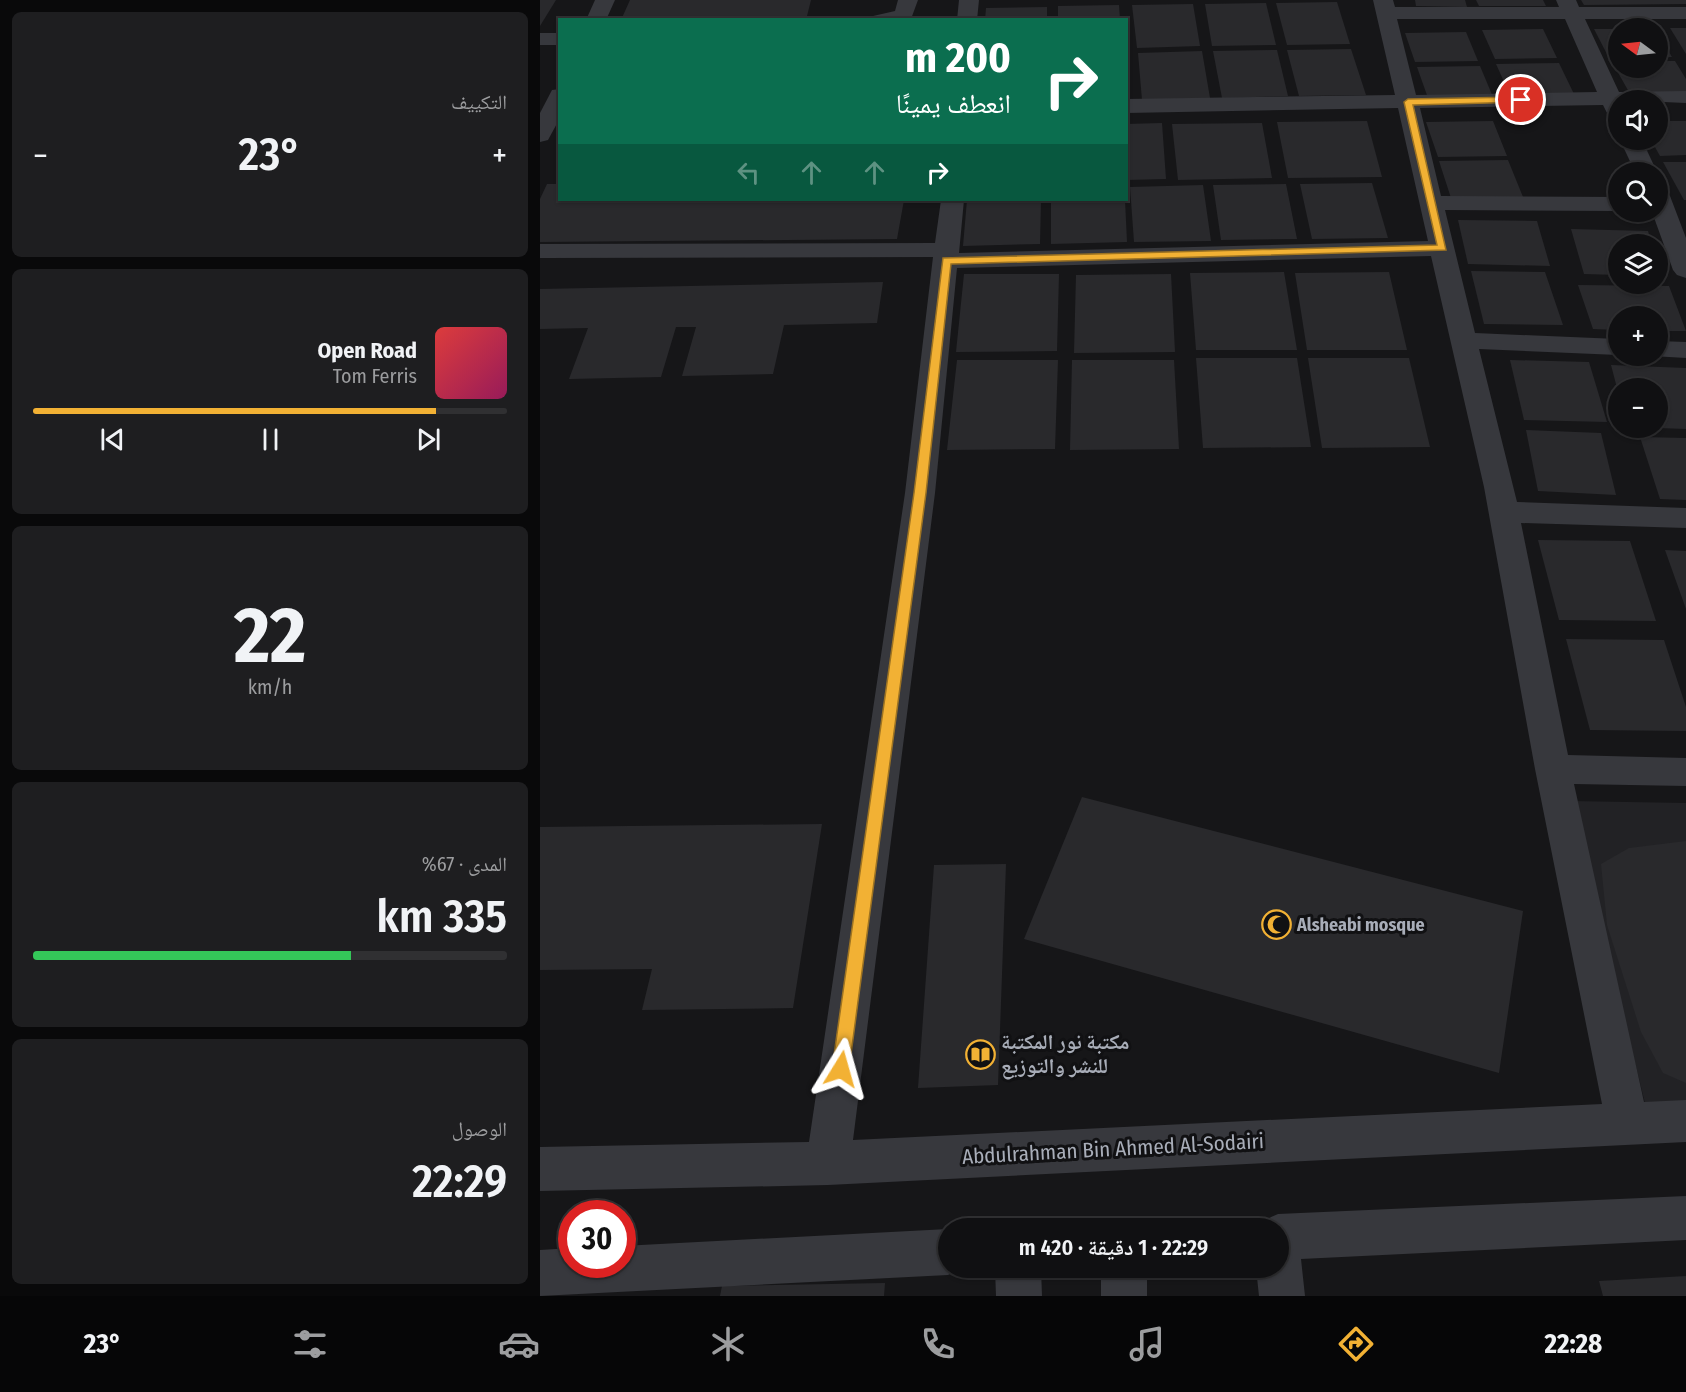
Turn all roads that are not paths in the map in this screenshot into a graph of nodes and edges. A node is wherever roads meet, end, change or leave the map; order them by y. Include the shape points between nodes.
1 (605, 0) edge
2 (908, 0) edge
3 (969, 0) edge
4 (1569, 6) edge
5 (1384, 7) edge
6 (1686, 13) edge
7 (597, 18) edge
8 (890, 18) edge
9 (967, 18) edge
10 (540, 39) edge
11 (558, 39) edge
12 (1608, 91) edge
13 (1686, 97) edge
14 (558, 99) edge
15 (1668, 99) edge
16 (1408, 102) junction
17 (1128, 106) edge
18 (1608, 106) edge
19 (540, 135) edge
20 (952, 201) edge
21 (1668, 202) edge
22 (1432, 203) junction
23 (1608, 204) edge
24 (1686, 204) edge
25 (1667, 222) edge
26 (1442, 248) junction
27 (540, 251) edge
28 (947, 255) junction
29 (1686, 270) edge
30 (1464, 340) junction
31 (1608, 347) edge
32 (1668, 349) edge
33 (1686, 350) edge
34 (1504, 512) junction
35 (1686, 518) edge
36 (1553, 769) junction
37 (1686, 772) edge
38 (1686, 1120) edge
39 (1627, 1124) junction
40 (828, 1163) junction
41 (540, 1168) edge
42 (1686, 1218) edge
43 (1289, 1236) edge
44 (938, 1253) edge
45 (540, 1273) edge
46 (1018, 1278) edge
47 (1124, 1278) edge
48 (1280, 1278) edge
49 (1019, 1296) edge
50 (1124, 1296) edge
51 (1282, 1296) edge

1 - 7 street
2 - 8 street via 904,15
3 - 9 street
4 - 5 street
4 - 6 street
4 - 12 street
5 - 16 street
10 - 11 street
13 - 15 street
14 - 19 street
16 - 17 street
16 - 18 street
16 - 22 street
20 - 28 street
21 - 24 street
22 - 23 street
22 - 26 street
25 - 29 street
26 - 28 street
26 - 30 street
27 - 28 street
28 - 40 street via 920,493
30 - 31 street
30 - 34 street
32 - 33 street
34 - 35 street
34 - 36 street
36 - 37 street
36 - 39 street
38 - 39 street, Abdulrahman Bin Ahmed Al-Sodairi
39 - 40 street, Abdulrahman Bin Ahmed Al-Sodairi
40 - 41 street, Abdulrahman Bin Ahmed Al-Sodairi
42 - 43 street
44 - 45 street
46 - 49 street
47 - 50 street
48 - 51 street

